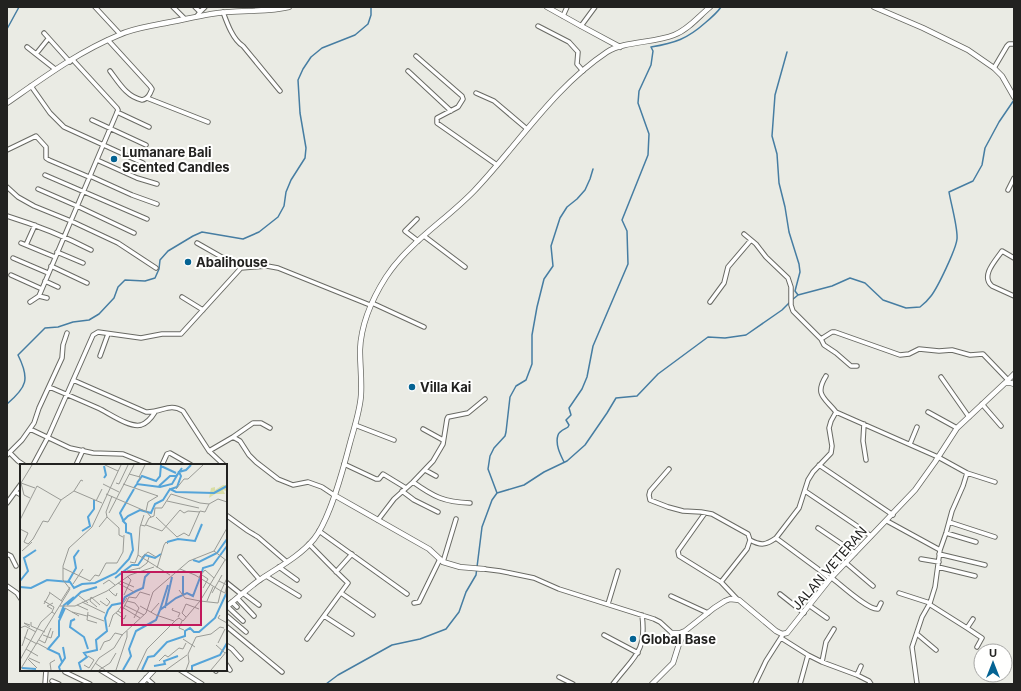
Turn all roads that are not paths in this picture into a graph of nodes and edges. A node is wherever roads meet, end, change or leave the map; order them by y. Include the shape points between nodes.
1 (95, 7) edge
2 (173, 7) edge
3 (195, 7) edge
4 (205, 7) edge
5 (289, 7) edge
6 (547, 7) edge
7 (567, 7) edge
8 (595, 7) edge
9 (710, 7) edge
10 (874, 7) edge
11 (223, 12) junction
12 (198, 14) junction
13 (563, 16) junction
14 (185, 19) junction
15 (538, 26) dead end
16 (581, 26) junction
17 (44, 32) dead end
18 (120, 34) junction
19 (48, 39) junction
20 (108, 40) junction
21 (606, 40) junction
22 (1014, 44) edge
23 (620, 46) junction
24 (27, 47) dead end
25 (607, 52) junction
26 (36, 54) junction
27 (416, 56) dead end
28 (72, 61) junction
29 (994, 68) junction
30 (55, 69) junction
31 (110, 71) dead end
32 (408, 71) dead end
33 (583, 71) junction
34 (31, 86) junction
35 (280, 91) dead end
36 (476, 93) dead end
37 (1013, 96) edge
38 (147, 98) junction
39 (7, 103) edge
40 (117, 111) junction
41 (450, 111) junction
42 (92, 120) dead end
43 (208, 122) dead end
44 (149, 127) dead end
45 (110, 129) junction
46 (527, 129) junction
47 (103, 145) junction
48 (146, 145) dead end
49 (7, 150) edge
50 (96, 160) junction
51 (143, 163) dead end
52 (497, 165) junction
53 (45, 175) dead end
54 (89, 177) junction
55 (1014, 178) edge
56 (157, 184) dead end
57 (7, 187) edge
58 (38, 189) dead end
59 (1008, 190) dead end
60 (83, 191) junction
61 (157, 204) dead end
62 (77, 206) junction
63 (7, 216) edge
64 (417, 218) dead end
65 (147, 219) dead end
66 (70, 221) junction
67 (35, 225) junction
68 (134, 233) dead end
69 (744, 234) dead end
70 (64, 236) junction
71 (424, 236) junction
72 (751, 240) junction
73 (418, 241) junction
74 (21, 243) dead end
75 (197, 243) dead end
76 (26, 245) junction
77 (91, 250) dead end
78 (58, 252) junction
79 (55, 257) junction
80 (13, 258) dead end
81 (1014, 258) edge
82 (83, 263) dead end
83 (51, 266) junction
84 (464, 267) dead end
85 (156, 268) dead end
86 (241, 268) junction
87 (48, 273) junction
88 (11, 275) dead end
89 (45, 281) junction
90 (87, 283) dead end
91 (58, 287) dead end
92 (42, 289) junction
93 (39, 296) junction
94 (1014, 296) edge
95 (182, 297) dead end
96 (47, 298) dead end
97 (30, 302) dead end
98 (710, 302) dead end
99 (371, 304) junction
100 (203, 310) junction
101 (424, 327) dead end
102 (67, 333) dead end
103 (108, 334) junction
104 (821, 339) junction
105 (100, 356) dead end
106 (857, 366) dead end
107 (1014, 374) edge
108 (826, 376) dead end
109 (941, 377) dead end
110 (73, 380) junction
111 (1007, 381) junction
112 (1014, 384) edge
113 (49, 387) junction
114 (67, 395) junction
115 (485, 399) dead end
116 (982, 404) junction
117 (155, 412) junction
118 (836, 412) junction
119 (928, 412) dead end
120 (969, 417) junction
121 (864, 424) junction
122 (355, 425) junction
123 (1001, 426) dead end
124 (917, 427) dead end
125 (270, 428) dead end
126 (957, 428) junction
127 (30, 429) junction
128 (423, 429) dead end
129 (232, 437) junction
130 (48, 438) junction
131 (394, 440) dead end
132 (443, 440) junction
133 (910, 444) junction
134 (83, 450) junction
135 (209, 451) junction
136 (8, 454) edge
137 (938, 457) junction
138 (866, 460) dead end
139 (23, 464) edge
140 (34, 464) edge
141 (76, 464) edge
142 (148, 464) edge
143 (162, 464) edge
144 (189, 464) edge
145 (223, 464) edge
146 (344, 464) junction
147 (820, 465) junction
148 (669, 469) dead end
149 (425, 470) junction
150 (967, 473) junction
151 (436, 476) dead end
152 (413, 482) junction
153 (995, 482) dead end
154 (20, 486) edge
155 (406, 488) junction
156 (805, 491) junction
157 (16, 492) junction
158 (402, 492) junction
159 (20, 495) edge
160 (334, 495) junction
161 (7, 503) edge
162 (470, 503) dead end
163 (438, 512) dead end
164 (705, 513) junction
165 (893, 515) junction
166 (227, 516) edge
167 (456, 519) dead end
168 (378, 520) junction
169 (887, 521) junction
170 (949, 522) junction
171 (818, 528) dead end
172 (319, 531) junction
173 (946, 533) junction
174 (871, 536) junction
175 (776, 538) junction
176 (994, 538) dead end
177 (750, 540) junction
178 (976, 542) dead end
179 (309, 544) junction
180 (940, 552) junction
181 (855, 553) junction
182 (7, 554) edge
183 (352, 554) junction
184 (240, 557) dead end
185 (921, 559) dead end
186 (442, 560) junction
187 (286, 562) junction
188 (939, 562) junction
189 (846, 563) junction
190 (985, 565) dead end
191 (16, 566) dead end
192 (279, 567) junction
193 (938, 567) junction
194 (484, 569) joint
195 (618, 571) dead end
196 (336, 572) junction
197 (266, 576) junction
198 (975, 576) dead end
199 (833, 579) junction
200 (260, 580) junction
201 (297, 580) dead end
202 (721, 582) junction
203 (227, 583) edge
204 (7, 586) edge
205 (873, 586) dead end
206 (899, 592) dead end
207 (341, 593) junction
208 (242, 594) junction
209 (407, 594) dead end
210 (780, 594) dead end
211 (299, 596) dead end
212 (671, 596) dead end
213 (20, 598) edge
214 (237, 598) junction
215 (737, 599) junction
216 (414, 603) dead end
217 (228, 604) edge
218 (608, 604) junction
219 (881, 604) dead end
220 (929, 604) junction
221 (259, 605) dead end
222 (810, 606) junction
223 (237, 607) dead end
224 (708, 613) junction
225 (804, 613) junction
226 (373, 615) dead end
227 (642, 615) junction
228 (227, 616) edge
229 (254, 616) dead end
230 (324, 616) junction
231 (827, 618) dead end
232 (973, 619) dead end
233 (242, 621) dead end
234 (227, 627) edge
235 (834, 628) dead end
236 (967, 628) junction
237 (685, 631) junction
238 (246, 632) dead end
239 (672, 633) junction
240 (352, 634) dead end
241 (917, 634) junction
242 (604, 635) dead end
243 (782, 636) junction
244 (307, 639) dead end
245 (979, 643) edge
246 (679, 644) junction
247 (227, 646) edge
248 (936, 650) dead end
249 (638, 653) junction
250 (808, 655) junction
251 (241, 659) dead end
252 (822, 662) junction
253 (227, 666) edge
254 (861, 666) dead end
255 (230, 670) dead end
256 (46, 671) edge
257 (102, 671) edge
258 (153, 671) edge
259 (182, 671) edge
260 (65, 672) dead end
261 (282, 672) dead end
262 (857, 675) junction
263 (559, 677) dead end
264 (146, 678) junction
265 (52, 680) dead end
266 (45, 684) edge
267 (59, 684) edge
268 (90, 684) edge
269 (123, 684) edge
270 (141, 684) edge
271 (153, 684) edge
272 (202, 684) edge
273 (573, 684) edge
274 (613, 684) edge
275 (652, 684) edge
276 (756, 684) edge
277 (800, 684) edge
278 (871, 684) edge
279 (916, 684) edge

1 - 18 street
2 - 14 street
3 - 12 street
4 - 12 street
5 - 11 street
6 - 13 street
7 - 13 street
8 - 16 street
9 - 23 street via 677,34 656,41
10 - 29 street via 952,41
11 - 12 street
11 - 35 street via 239,44
12 - 14 street
13 - 16 street
14 - 18 street
15 - 33 street via 576,48 577,64
16 - 21 street
17 - 19 street
18 - 20 street
19 - 26 street
19 - 28 street
20 - 28 street via 90,48
20 - 38 street via 151,88
21 - 23 street
21 - 25 street via 609,45
22 - 29 street via 1007,46
23 - 25 street
24 - 26 street
25 - 33 street
26 - 30 street
27 - 41 street via 462,96 462,103
28 - 30 street
28 - 40 street via 95,82
29 - 37 street via 1002,76
30 - 34 street
31 - 38 street via 127,93 140,100
32 - 41 street
33 - 46 street via 567,84
34 - 39 street
34 - 47 street via 58,122
36 - 46 street via 494,101
38 - 43 street
40 - 44 street
40 - 45 street
41 - 52 street via 437,118 437,123
42 - 45 street
45 - 47 street
45 - 48 street
46 - 52 street
47 - 50 street
47 - 51 street
49 - 54 street via 37,136 46,147 46,158
50 - 54 street
50 - 56 street
52 - 71 street via 471,194
53 - 60 street
54 - 60 street
54 - 61 street
55 - 59 street
57 - 66 street via 34,206
58 - 62 street
60 - 62 street
60 - 65 street
62 - 66 street
62 - 68 street
63 - 67 street
64 - 73 street via 405,231
66 - 70 street
66 - 85 street via 118,243
67 - 70 street
67 - 76 street
69 - 72 street
70 - 77 street
70 - 78 street
71 - 73 street
71 - 84 street
72 - 98 street via 728,267 724,283
72 - 104 street via 788,278 793,311
73 - 99 street via 397,262
74 - 76 street
75 - 86 street
76 - 79 street
78 - 79 street
78 - 82 street
79 - 83 street
80 - 87 street
81 - 94 street via 1002,251 987,276 989,284
83 - 87 street
83 - 90 street
86 - 99 street via 278,268
86 - 100 street
87 - 89 street
88 - 92 street
89 - 91 street
89 - 92 street
92 - 93 street
93 - 96 street
93 - 97 street
95 - 100 street
99 - 101 street
99 - 122 street via 361,338 361,398
100 - 103 street via 181,334 141,338
102 - 113 street via 62,358
103 - 105 street
103 - 110 street via 98,332 93,335
104 - 106 street via 824,345 836,353 849,368
104 - 111 street via 834,332 900,355 919,349 952,350 970,355 984,354
107 - 111 street, JALAN VETERAN
108 - 118 street via 820,390
109 - 120 street
110 - 114 street
110 - 117 street via 146,412
111 - 112 street
111 - 116 street, JALAN VETERAN
113 - 114 street
113 - 127 street
114 - 117 street via 136,425 145,423
114 - 130 street
115 - 132 street via 468,413 448,417
116 - 120 street, JALAN VETERAN
116 - 123 street
117 - 135 street via 173,407 183,411
118 - 121 street
118 - 147 street via 829,428 831,453
119 - 126 street
120 - 126 street, JALAN VETERAN
121 - 133 street
121 - 138 street
122 - 131 street
122 - 146 street
124 - 133 street
125 - 129 street via 261,423 253,423
126 - 137 street, JALAN VETERAN
127 - 130 street
127 - 136 street
128 - 132 street
129 - 135 street
129 - 160 street via 240,441 256,462 278,479 293,485 308,482
130 - 134 street via 70,448
130 - 140 street
132 - 149 street via 433,461
133 - 137 street
134 - 141 street
134 - 142 street via 123,454
135 - 145 street
136 - 139 street
137 - 150 street
137 - 165 street, JALAN VETERAN via 915,490
143 - 144 street via 170,452
146 - 155 street via 379,480 384,474
146 - 160 street
147 - 156 street via 808,480
147 - 165 street
148 - 164 street via 650,491 650,500 684,511
149 - 151 street
149 - 152 street
150 - 153 street
150 - 170 street
152 - 155 street
152 - 162 street via 428,493 453,503
154 - 157 street
155 - 158 street
156 - 174 street
156 - 175 street via 799,508
157 - 159 street
157 - 161 street
158 - 163 street
158 - 168 street
160 - 168 street
160 - 172 street
164 - 177 street via 712,514 740,529 748,534
164 - 202 street via 678,550 678,554
165 - 169 street, JALAN VETERAN
166 - 187 street via 258,537
167 - 186 street
168 - 186 street via 429,549
169 - 174 street, JALAN VETERAN
169 - 180 street
170 - 173 street
170 - 176 street
171 - 181 street
172 - 179 street
172 - 183 street
173 - 178 street
173 - 180 street
174 - 181 street, JALAN VETERAN
175 - 177 street via 764,545
175 - 199 street
177 - 202 street via 747,549
179 - 187 street
179 - 196 street
180 - 188 street
180 - 190 street
181 - 189 street, JALAN VETERAN
182 - 191 street
183 - 196 street
183 - 209 street
184 - 200 street
185 - 188 street
186 - 194 street via 456,566
186 - 216 street via 419,602
187 - 192 street
188 - 193 street
189 - 199 street, JALAN VETERAN
189 - 205 street
192 - 197 street
192 - 201 street
193 - 198 street
193 - 220 street
194 - 218 street via 534,578
195 - 218 street
196 - 207 street via 348,583
197 - 200 street
197 - 211 street
199 - 219 street via 874,609 878,609
199 - 222 street, JALAN VETERAN
200 - 208 street
202 - 215 street
203 - 208 street
204 - 213 street
206 - 220 street
207 - 226 street
207 - 230 street
208 - 214 street
208 - 221 street
210 - 225 street
212 - 224 street
214 - 217 street
214 - 229 street
215 - 224 street via 728,600
215 - 243 street
217 - 223 street
217 - 233 street
218 - 227 street
220 - 236 street
220 - 241 street
222 - 225 street, JALAN VETERAN
222 - 231 street
224 - 237 street
225 - 243 street, JALAN VETERAN
227 - 239 street via 660,622
227 - 249 street via 644,630
228 - 238 street
230 - 240 street
230 - 244 street
232 - 236 street
234 - 261 street
235 - 252 street via 826,642
236 - 245 street via 982,638
237 - 239 street
237 - 246 street
239 - 246 street
241 - 248 street
241 - 279 street via 912,647
242 - 249 street
243 - 250 street
243 - 276 street via 766,661
246 - 275 street via 673,663
247 - 251 street
249 - 274 street
250 - 252 street
250 - 277 street
252 - 262 street
253 - 255 street
254 - 262 street
256 - 266 street
257 - 269 street
258 - 264 street
259 - 272 street
260 - 268 street
262 - 278 street via 869,680
263 - 273 street
264 - 270 street
264 - 271 street
265 - 267 street

